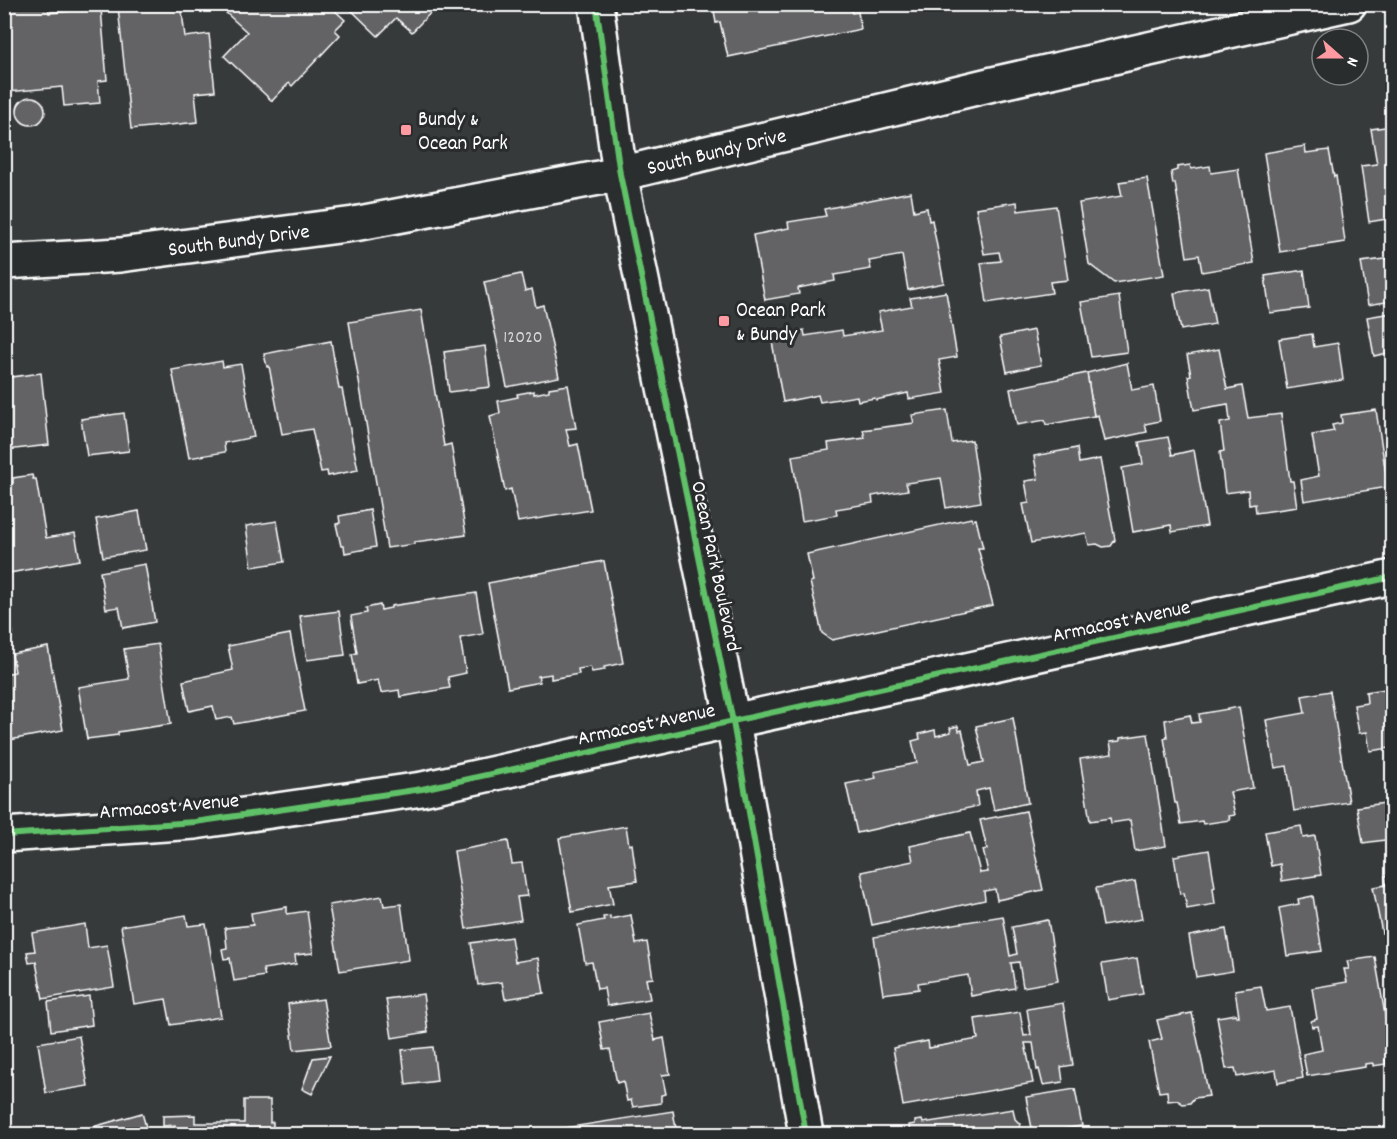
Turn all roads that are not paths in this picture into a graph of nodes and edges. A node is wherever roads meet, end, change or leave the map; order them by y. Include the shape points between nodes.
1 (596, 4) edge
2 (1349, 4) edge
3 (620, 174) junction
4 (4, 262) edge
5 (1392, 577) edge
6 (733, 722) junction
7 (4, 835) edge
8 (806, 1134) edge

1 - 3 main road, Ocean Park Boulevard
2 - 3 main road, South Bundy Drive
3 - 4 main road, South Bundy Drive via 354,224 120,255
3 - 6 main road, Ocean Park Boulevard
5 - 6 main road, Armacost Avenue
6 - 7 main road, Armacost Avenue via 422,789 195,822
6 - 8 main road, Ocean Park Boulevard

